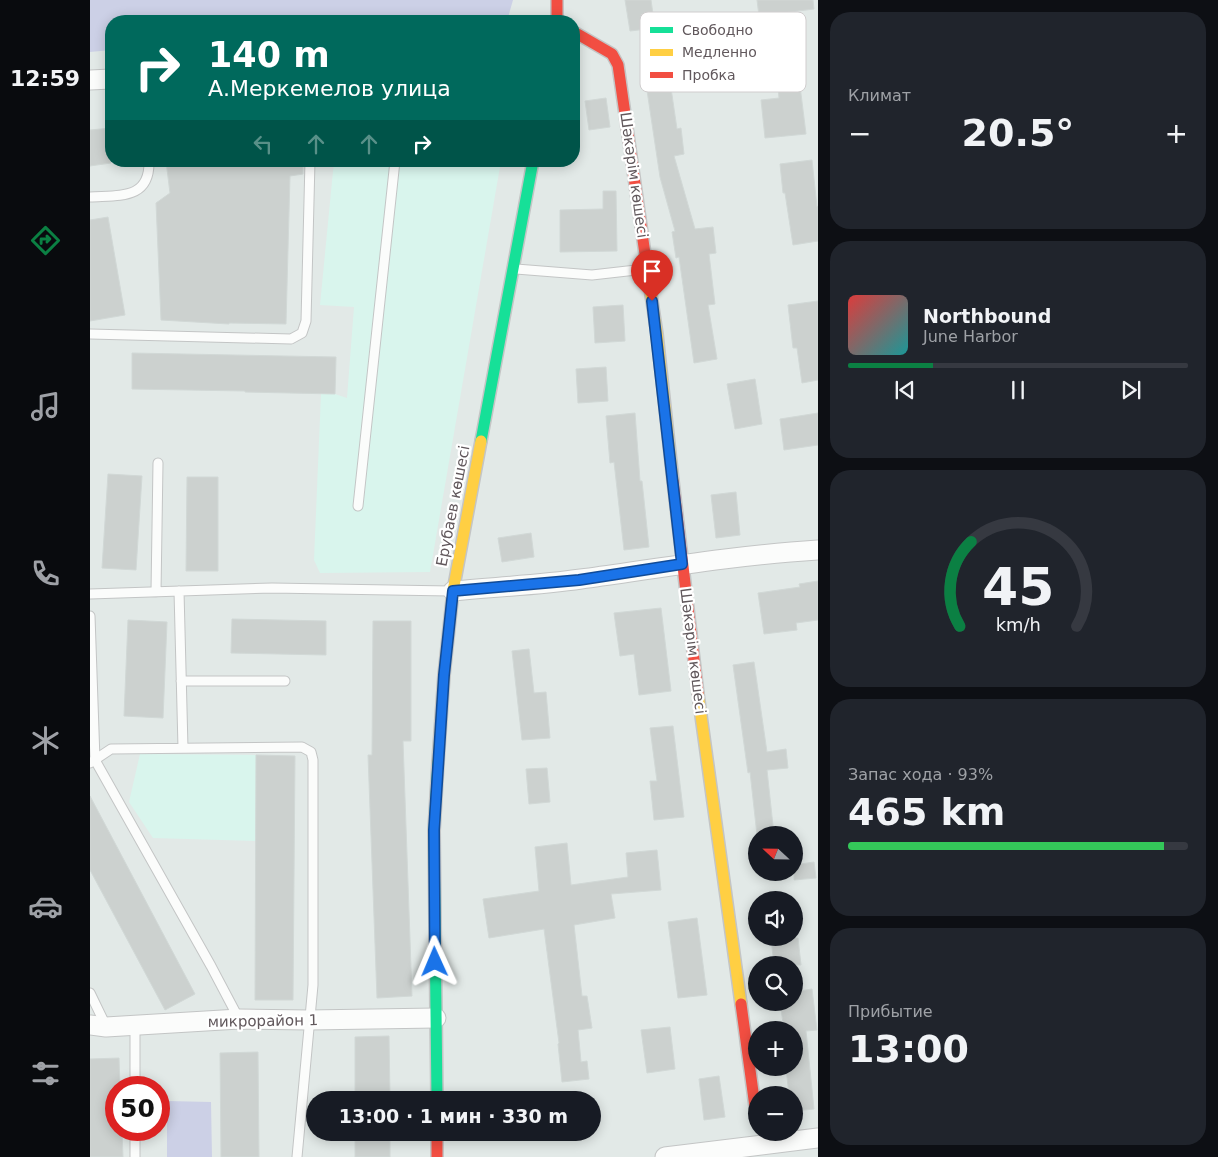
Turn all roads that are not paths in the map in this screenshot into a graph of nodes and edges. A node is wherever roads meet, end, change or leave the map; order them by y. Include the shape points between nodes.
1 (557, 0) edge
2 (557, 15) edge
3 (580, 35) edge
4 (105, 79) edge
5 (90, 80) edge
6 (150, 167) edge
7 (310, 167) edge
8 (395, 167) edge
9 (531, 167) edge
10 (90, 197) edge
11 (513, 269) junction
12 (648, 269) junction
13 (90, 334) edge
14 (158, 463) dead end
15 (358, 506) dead end
16 (818, 550) edge
17 (682, 564) junction
18 (179, 591) junction
19 (453, 591) junction
20 (156, 592) junction
21 (90, 594) edge
22 (90, 616) edge
23 (285, 680) dead end
24 (181, 681) junction
25 (183, 748) junction
26 (93, 762) edge
27 (90, 993) edge
28 (436, 1018) junction
29 (239, 1020) junction
30 (309, 1020) junction
31 (135, 1025) junction
32 (98, 1026) edge
33 (135, 1076) edge
34 (752, 1086) edge
35 (437, 1091) edge
36 (818, 1138) edge
37 (135, 1141) edge
38 (437, 1141) edge
39 (761, 1145) edge
40 (135, 1157) edge
41 (297, 1157) edge
42 (438, 1157) edge
43 (666, 1157) edge

1 - 2 street
3 - 12 street, Шәкәрім көшесі via 612,54 618,65
4 - 5 street
6 - 10 lane via 144,185 132,193
7 - 13 lane via 306,321 302,333 292,339
8 - 15 lane
9 - 11 street, Ерубаев көшесі
11 - 12 lane via 592,274
11 - 19 street, Ерубаев көшесі
12 - 17 street, Шәкәрім көшесі
14 - 20 lane
16 - 17 street
17 - 19 street via 579,580
17 - 34 street, Шәкәрім көшесі
18 - 19 lane via 272,588
18 - 20 lane
18 - 24 lane
19 - 28 street, Ерубаев көшесі via 434,830
20 - 21 lane
22 - 26 lane
23 - 24 lane
24 - 25 lane
25 - 26 lane via 111,748
25 - 30 lane via 302,747 310,752 313,760 313,985
26 - 29 lane
27 - 32 lane
28 - 30 street, микрорайон 1
28 - 35 street, Ерубаев көшесі
29 - 30 street, микрорайон 1
29 - 31 street, микрорайон 1
30 - 41 lane
31 - 32 street, микрорайон 1
31 - 33 lane
36 - 39 street
37 - 40 lane
38 - 42 street
39 - 43 street

